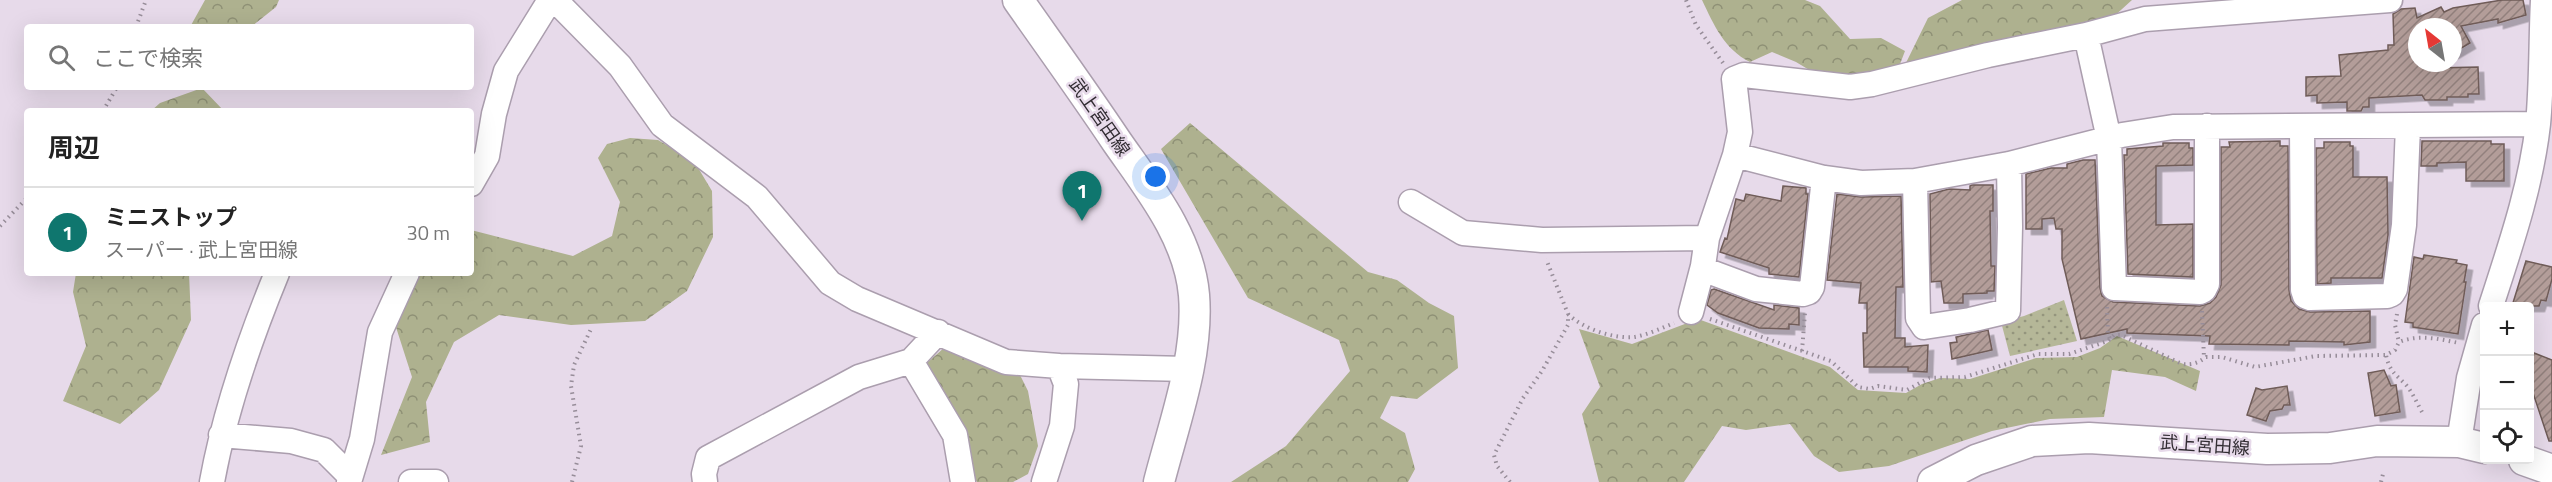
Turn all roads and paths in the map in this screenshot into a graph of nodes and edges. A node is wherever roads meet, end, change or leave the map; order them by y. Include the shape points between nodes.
1 (146, 0) edge
2 (550, 0) edge
3 (555, 0) edge
4 (1018, 0) edge
5 (1686, 0) edge
6 (2390, 0) edge
7 (2543, 0) edge
8 (137, 24) edge
9 (2086, 35) junction
10 (1734, 79) junction
11 (115, 90) edge
12 (105, 108) edge
13 (2538, 124) junction
14 (2207, 126) junction
15 (2302, 126) junction
16 (2408, 126) junction
17 (2109, 139) junction
18 (1735, 155) junction
19 (2009, 164) junction
20 (1824, 178) junction
21 (474, 179) edge
22 (1915, 181) junction
23 (24, 201) edge
24 (1411, 202) dead end
25 (0, 226) edge
26 (1707, 238) junction
27 (1537, 239) junction
28 (1703, 266) junction
29 (276, 276) edge
30 (406, 276) edge
31 (2114, 288) junction
32 (2201, 291) junction
33 (1807, 292) junction
34 (2492, 302) edge
35 (1691, 312) junction
36 (1568, 314) junction
37 (591, 329) dead end
38 (938, 332) junction
39 (2110, 339) junction
40 (2480, 339) edge
41 (2447, 340) dead end
42 (1802, 351) junction
43 (2386, 355) junction
44 (2204, 358) junction
45 (911, 361) junction
46 (1059, 366) junction
47 (1187, 369) junction
48 (2422, 411) dead end
49 (221, 435) junction
50 (2471, 445) edge
51 (2534, 463) edge
52 (2552, 470) edge
53 (2383, 474) dead end
54 (356, 480) edge
55 (212, 482) edge
56 (411, 482) edge
57 (436, 482) edge
58 (572, 482) edge
59 (705, 482) edge
60 (963, 482) edge
61 (1044, 482) edge
62 (1159, 482) edge
63 (1510, 482) edge
64 (1933, 482) edge
65 (2381, 482) edge

1 - 8 path
2 - 21 street via 506,71 487,156
3 - 38 street via 620,66 662,125 757,197 830,283 857,299
4 - 47 main road, 武上宮田線 via 1138,172 1179,239 1194,296
5 - 10 path via 1696,25
6 - 9 street via 2145,20
7 - 13 street
9 - 10 street via 1850,87 1744,75
9 - 17 street
10 - 18 street via 1740,132
11 - 12 path
13 - 16 street
13 - 34 street via 2526,191
14 - 15 street
14 - 17 street via 2151,129
14 - 32 street via 2206,284
15 - 16 street
15 - 16 street via 2303,290 2310,298 2387,296 2395,289 2404,225
17 - 19 street
17 - 31 street
18 - 20 street
18 - 26 street
19 - 22 street
19 - 22 street via 2008,311 1970,320 1924,327 1918,318
20 - 22 street via 1861,183
20 - 33 street via 1812,287
23 - 25 path
24 - 27 street via 1463,233
26 - 27 street
26 - 28 street
27 - 36 path
28 - 33 street via 1756,288
28 - 35 street
29 - 49 street via 254,329
30 - 54 street via 380,332
31 - 32 street
31 - 39 path via 2108,297
32 - 44 path
33 - 42 path
35 - 36 path via 1673,324 1636,337 1620,338 1587,327
35 - 42 path
36 - 63 path via 1568,325 1494,455 1497,466
37 - 58 path via 574,365 571,386 581,446
38 - 45 street
38 - 46 street via 1006,362
39 - 42 path via 2069,354 2037,352 1965,377 1929,378 1906,390 1858,387 1831,361
39 - 44 path via 2121,335 2182,364 2200,363
40 - 50 street via 2469,378
41 - 43 path via 2405,339
43 - 44 path via 2316,356 2255,368 2222,357
43 - 48 path via 2394,376 2405,384
45 - 59 street via 859,377 708,458
45 - 60 street via 955,435
46 - 47 street
46 - 61 street via 1066,384 1062,426
47 - 62 main road, 武上宮田線
49 - 54 street via 291,441 324,450
49 - 55 street
50 - 64 main road, 武上宮田線 via 2377,441 2330,448 2267,449 2089,438 2032,441 1976,460
51 - 52 main road
53 - 65 path
56 - 57 street

